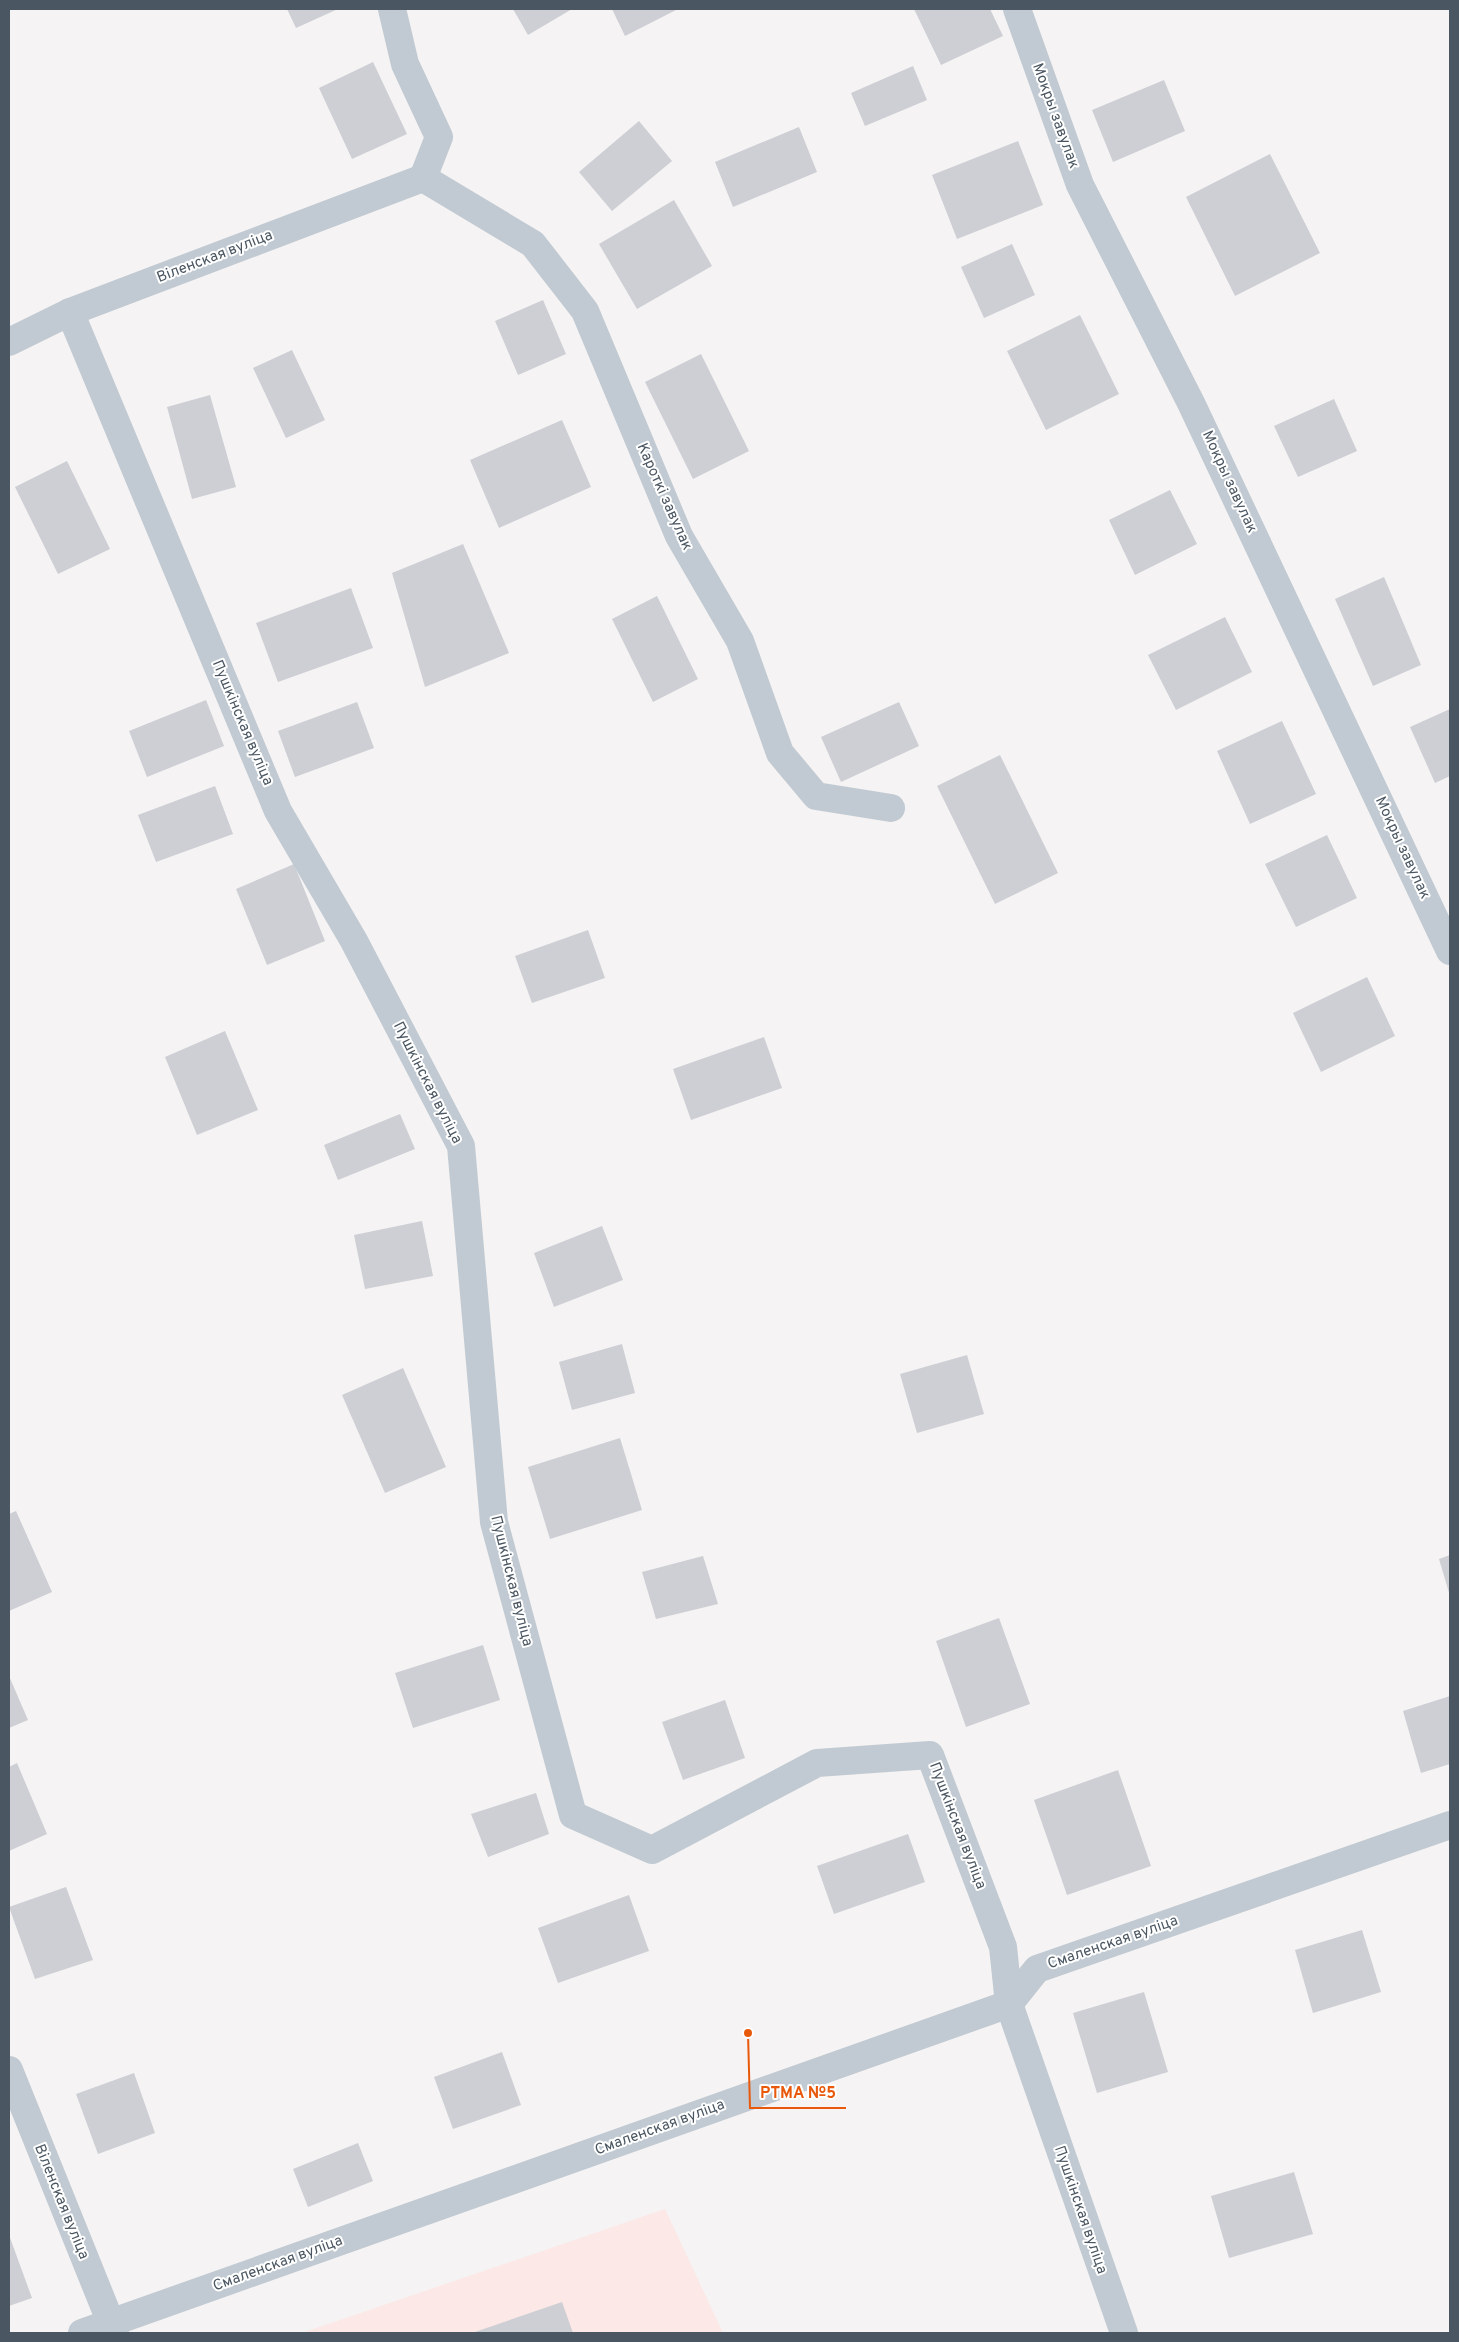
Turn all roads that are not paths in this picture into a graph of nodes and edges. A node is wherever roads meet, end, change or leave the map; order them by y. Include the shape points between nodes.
1 (392, 9) edge
2 (1017, 9) edge
3 (423, 178) junction
4 (70, 312) junction
5 (9, 342) edge
6 (891, 808) dead end
7 (1450, 951) edge
8 (1450, 1825) edge
9 (1009, 2004) junction
10 (9, 2070) edge
11 (113, 2328) edge
12 (82, 2333) edge
13 (1124, 2333) edge

1 - 3 street via 405,64 439,137
2 - 7 street, Мокры завулак via 1080,185 1191,403
3 - 4 street, Віленская вуліца
3 - 6 street, Кароткі завулак via 532,244 585,310 679,536 740,641 780,753 816,796
4 - 5 street, Віленская вуліца
4 - 9 street, Пушкінская вуліца via 278,811 354,941 461,1146 494,1522 573,1816 652,1850 817,1763 930,1755 1004,1947
8 - 9 street, Смаленская вуліца via 1037,1969
9 - 11 street, Смаленская вуліца
9 - 13 street, Пушкінская вуліца
10 - 11 street, Віленская вуліца
11 - 12 street, Смаленская вуліца

